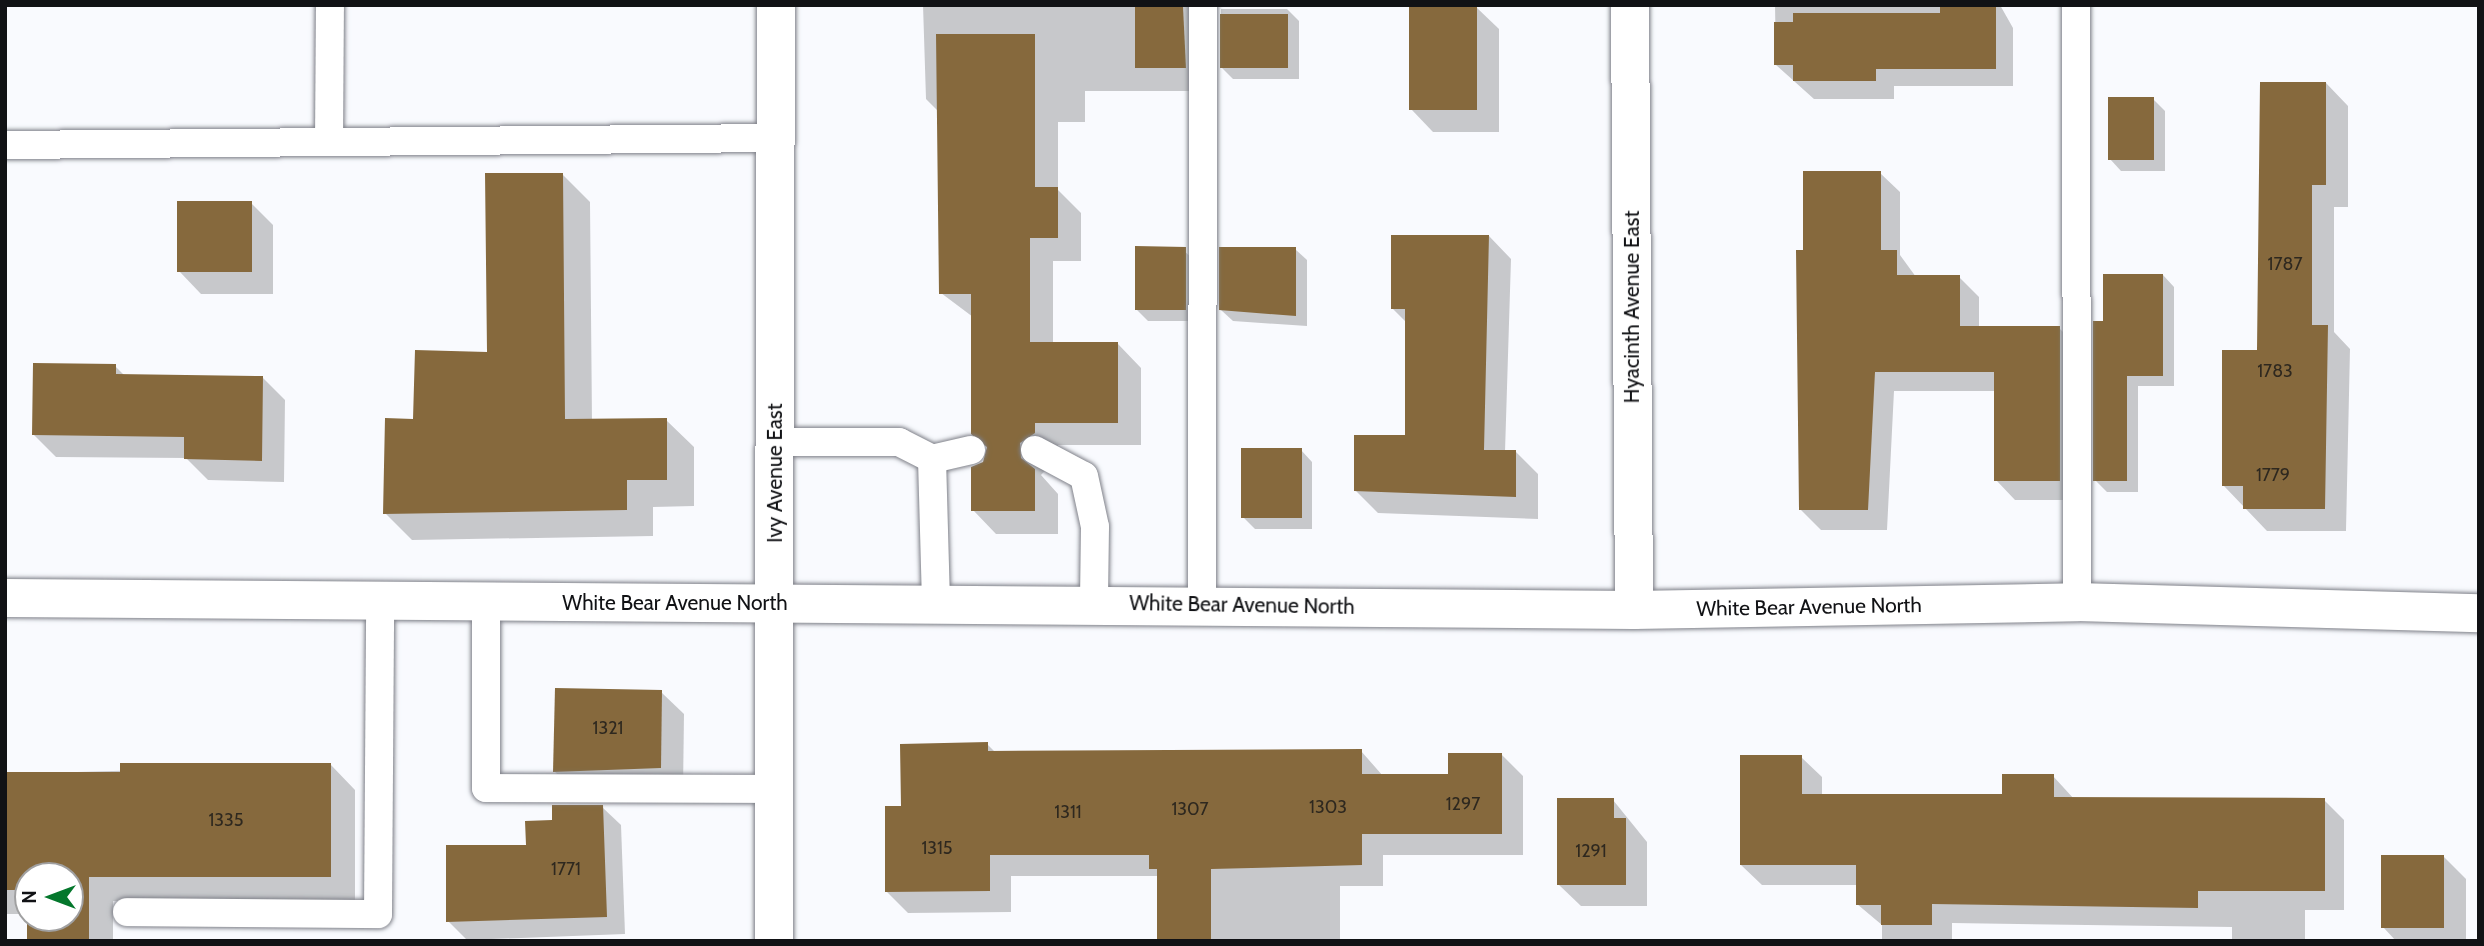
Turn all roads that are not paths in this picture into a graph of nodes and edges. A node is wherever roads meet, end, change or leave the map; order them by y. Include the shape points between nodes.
1 (330, 5) edge
2 (776, 5) edge
3 (1203, 5) edge
4 (1630, 5) edge
5 (2076, 5) edge
6 (776, 138) junction
7 (329, 142) junction
8 (5, 145) edge
9 (775, 442) junction
10 (971, 450) dead end
11 (1035, 450) dead end
12 (932, 459) junction
13 (5, 598) edge
14 (380, 601) junction
15 (486, 601) junction
16 (2077, 602) junction
17 (936, 603) junction
18 (1094, 603) junction
19 (774, 604) junction
20 (1202, 604) junction
21 (1634, 610) junction
22 (2479, 613) edge
23 (774, 789) junction
24 (127, 912) dead end
25 (774, 941) edge

1 - 7 lane
2 - 6 main road, Ivy Avenue East
3 - 20 lane
4 - 21 main road, Hyacinth Avenue East
5 - 16 lane
6 - 7 lane
6 - 9 main road, Ivy Avenue East
7 - 8 lane
9 - 12 lane via 899,442
9 - 19 main road, Ivy Avenue East
10 - 12 lane
11 - 18 lane via 1084,476 1096,527
12 - 17 lane
13 - 14 main road, White Bear Avenue North
14 - 15 main road, White Bear Avenue North
14 - 24 lane via 378,914
15 - 19 main road, White Bear Avenue North
15 - 23 lane via 486,788
16 - 21 main road, White Bear Avenue North
16 - 22 main road, White Bear Avenue North
17 - 18 main road, White Bear Avenue North
17 - 19 main road, White Bear Avenue North
18 - 20 main road, White Bear Avenue North
19 - 23 main road, Ivy Avenue East
20 - 21 main road, White Bear Avenue North
23 - 25 main road, Ivy Avenue East

